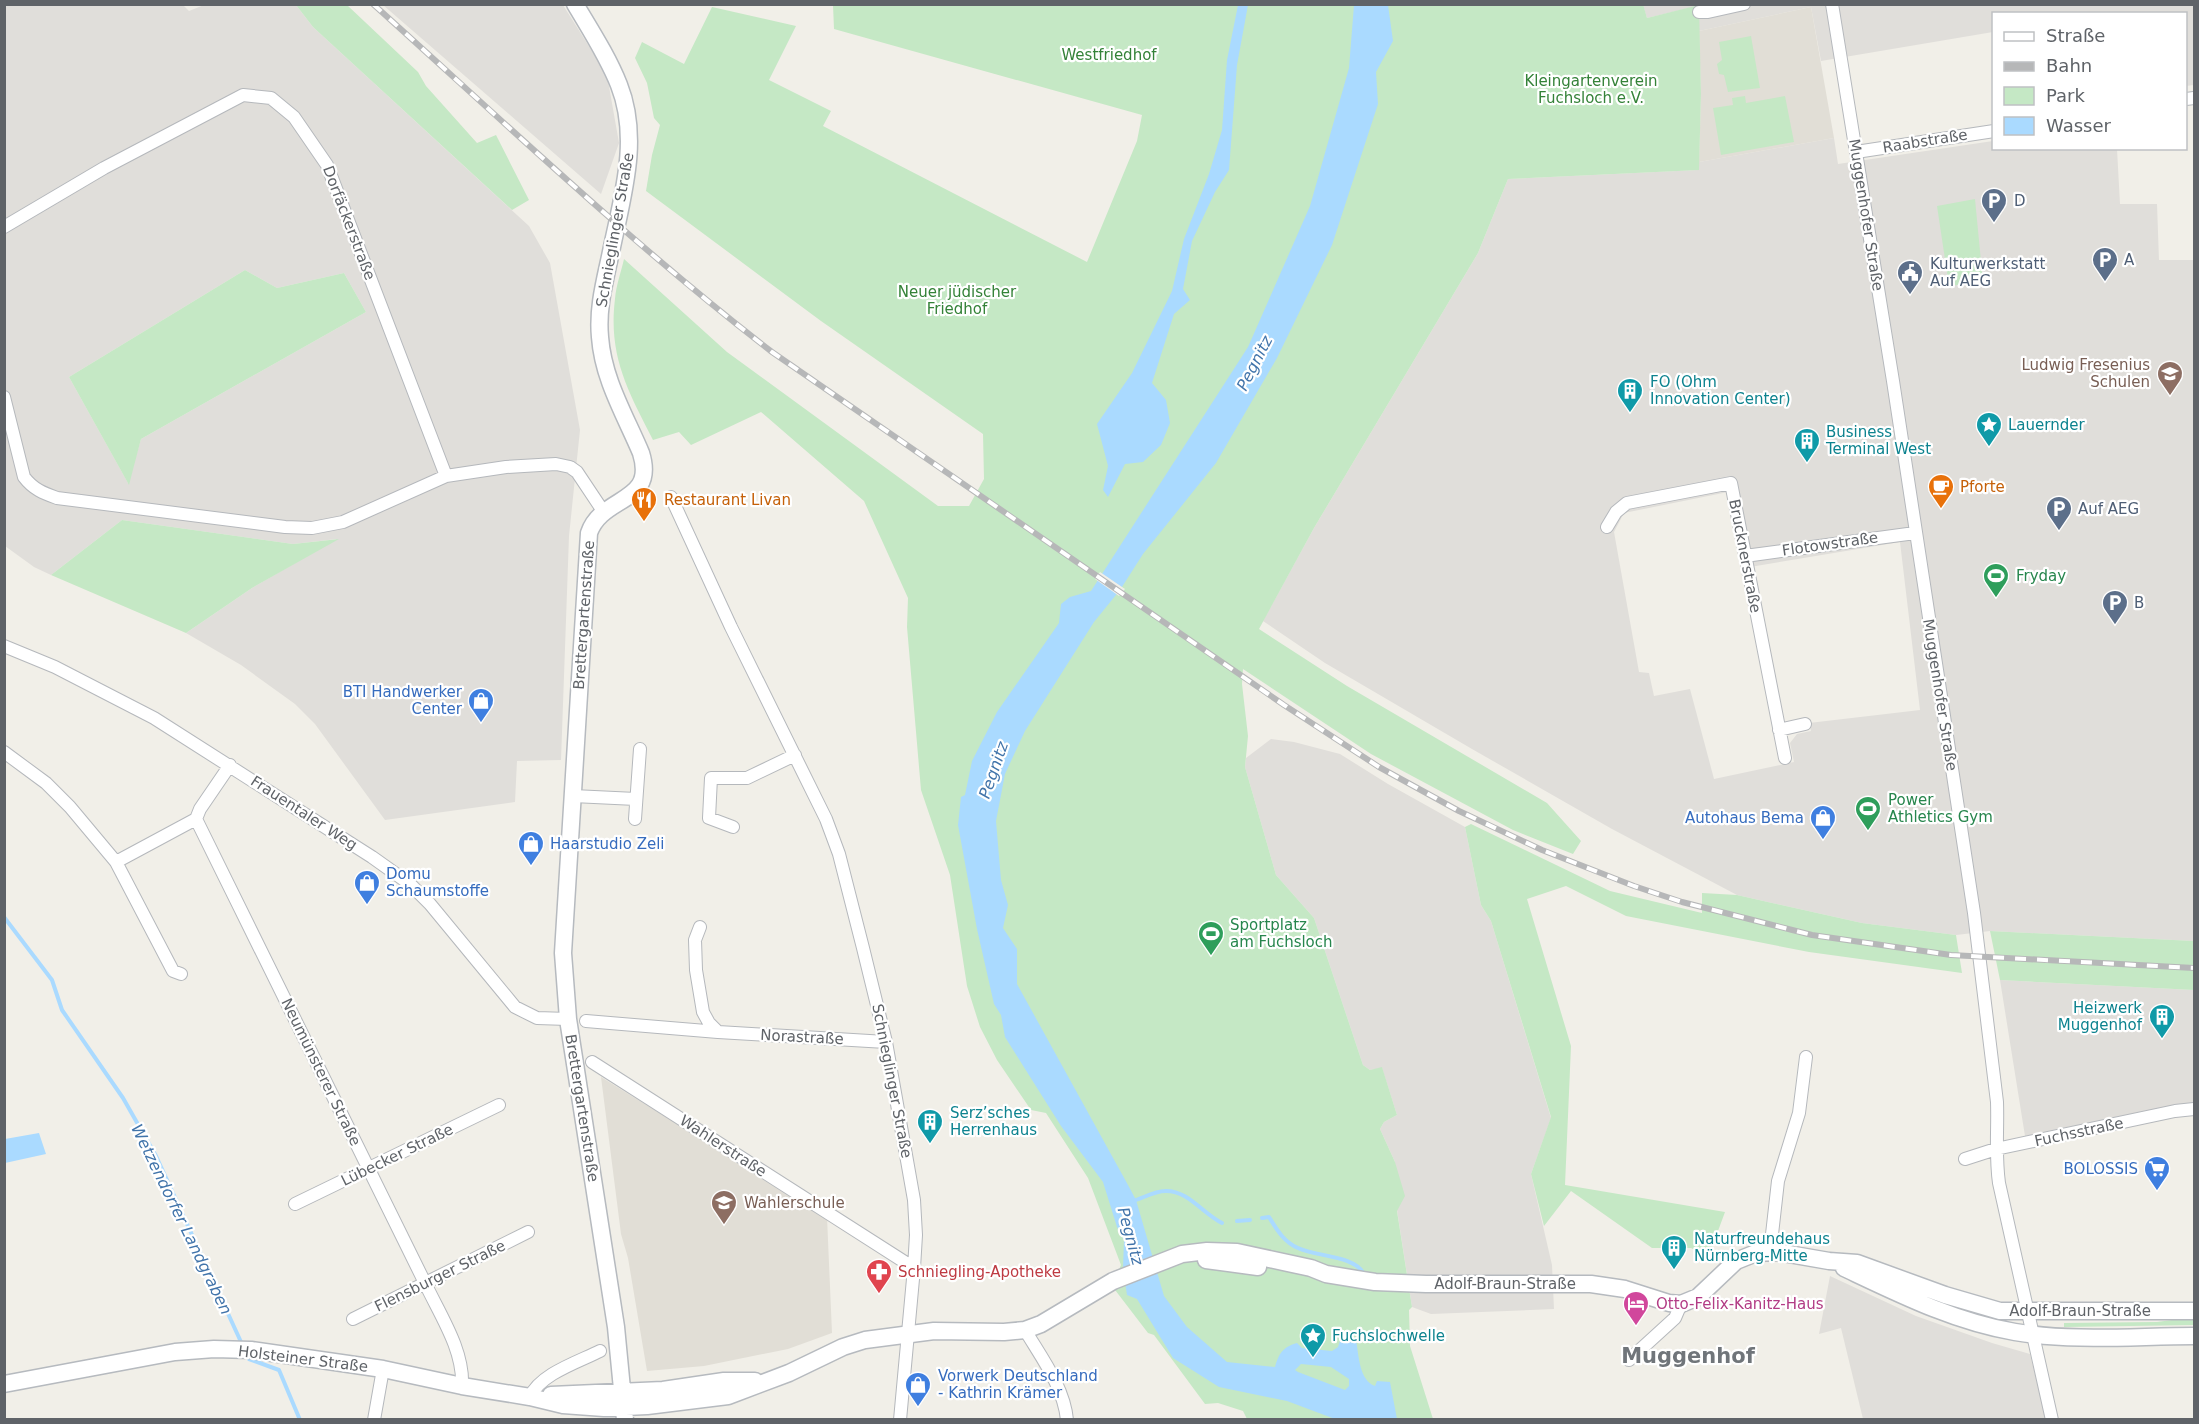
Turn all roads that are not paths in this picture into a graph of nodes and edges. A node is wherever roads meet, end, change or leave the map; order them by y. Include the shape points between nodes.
1 (575, 4) edge
2 (1744, 4) edge
3 (1832, 4) edge
4 (1698, 12) dead end
5 (1992, 131) edge
6 (1856, 152) junction
7 (4, 227) edge
8 (4, 397) edge
9 (446, 476) junction
10 (671, 497) dead end
11 (603, 511) junction
12 (1607, 527) dead end
13 (1915, 533) junction
14 (1745, 556) junction
15 (4, 646) edge
16 (1805, 724) dead end
17 (1779, 730) junction
18 (640, 749) dead end
19 (4, 752) edge
20 (795, 755) junction
21 (1785, 758) dead end
22 (230, 765) junction
23 (573, 796) junction
24 (636, 799) junction
25 (196, 819) junction
26 (635, 819) dead end
27 (733, 827) dead end
28 (116, 862) junction
29 (700, 927) dead end
30 (181, 974) dead end
31 (568, 1019) junction
32 (586, 1021) dead end
33 (718, 1032) junction
34 (886, 1042) junction
35 (1806, 1057) dead end
36 (592, 1062) dead end
37 (499, 1105) dead end
38 (2194, 1109) edge
39 (1996, 1149) junction
40 (1965, 1159) dead end
41 (369, 1168) junction
42 (295, 1204) dead end
43 (528, 1232) dead end
44 (1770, 1252) junction
45 (1829, 1261) junction
46 (914, 1268) junction
47 (425, 1283) junction
48 (1682, 1304) junction
49 (2194, 1311) edge
50 (2028, 1312) junction
51 (353, 1319) dead end
52 (1025, 1330) junction
53 (908, 1334) junction
54 (2033, 1335) junction
55 (2194, 1336) edge
56 (600, 1351) dead end
57 (1629, 1360) dead end
58 (383, 1369) junction
59 (4, 1384) edge
60 (462, 1386) junction
61 (530, 1396) junction
62 (624, 1406) edge
63 (374, 1419) edge
64 (900, 1419) edge
65 (1067, 1419) edge
66 (2052, 1419) edge

1 - 11 main road, Schnieglinger Straße via 616,77 629,125 627,166 601,299 600,337 605,369 641,453 644,475 638,489
2 - 4 street
3 - 6 street, Muggenhofer Straße
5 - 6 street, Raabstraße
6 - 13 street, Muggenhofer Straße
7 - 9 street, Dorfäckerstraße via 104,168 243,95 271,98 294,117 327,165
8 - 9 street via 24,477 30,485 57,498 312,528 355,518
9 - 11 street via 506,467 570,466 584,480
10 - 20 street, Schnieglinger Straße
11 - 23 main road, Brettergartenstraße via 592,524 588,541
12 - 14 street, Brucknerstraße via 1627,503 1731,483
13 - 14 street, Flotowstraße
13 - 39 street, Muggenhofer Straße via 1974,913 1997,1102
14 - 17 street, Brucknerstraße
15 - 22 street, Frauentaler Weg via 100,689
16 - 17 street
17 - 21 street, Brucknerstraße
18 - 24 street
19 - 28 street via 46,783
20 - 27 street via 747,778 711,778 709,819
20 - 34 street, Schnieglinger Straße via 839,854
22 - 25 street
22 - 31 street, Frauentaler Weg via 410,884 515,1007 537,1018
23 - 24 street
23 - 31 main road, Brettergartenstraße via 563,953
24 - 26 street
25 - 28 street
25 - 41 street, Neumünsterer Straße
28 - 30 street via 173,971
29 - 33 street via 695,940 696,970 703,1012
31 - 62 main road, Brettergartenstraße via 597,1197
32 - 33 street, Norastraße
33 - 34 street, Norastraße
34 - 46 street, Schnieglinger Straße via 914,1200
35 - 44 street via 1799,1113 1778,1181
36 - 46 street, Wahlerstraße
37 - 41 street, Lübecker Straße
38 - 39 street, Fuchsstraße
39 - 40 street, Fuchsstraße
39 - 50 street, Muggenhofer Straße via 1999,1183
41 - 42 street, Lübecker Straße
41 - 47 street, Neumünsterer Straße
43 - 47 street, Flensburger Straße
44 - 45 main road, Adolf-Braun-Straße
44 - 48 main road, Adolf-Braun-Straße via 1736,1261 1698,1297
45 - 50 main road, Adolf-Braun-Straße via 1857,1263 1994,1310
45 - 54 main road, Adolf-Braun-Straße via 1946,1314 1991,1328
46 - 53 street, Schnieglinger Straße
47 - 51 street, Flensburger Straße
47 - 60 street, Neumünsterer Straße via 459,1356
48 - 52 main road, Adolf-Braun-Straße via 1625,1288 1591,1284 1401,1284 1205,1260 1166,1261 1095,1290
48 - 57 street, Adolf-Braun-Straße via 1675,1318
49 - 50 main road, Adolf-Braun-Straße
50 - 54 street, Muggenhofer Straße
52 - 53 main road
52 - 65 street via 1043,1357
53 - 62 main road, Holsteiner Straße via 849,1344 768,1380 663,1390
53 - 64 street, Schnieglinger Straße
54 - 55 main road, Adolf-Braun-Straße
54 - 66 street, Muggenhofer Straße
56 - 61 street via 543,1380
58 - 59 main road, Holsteiner Straße via 268,1352 214,1349 162,1354
58 - 60 main road, Holsteiner Straße
58 - 63 street
60 - 61 main road, Holsteiner Straße
61 - 62 main road, Holsteiner Straße

